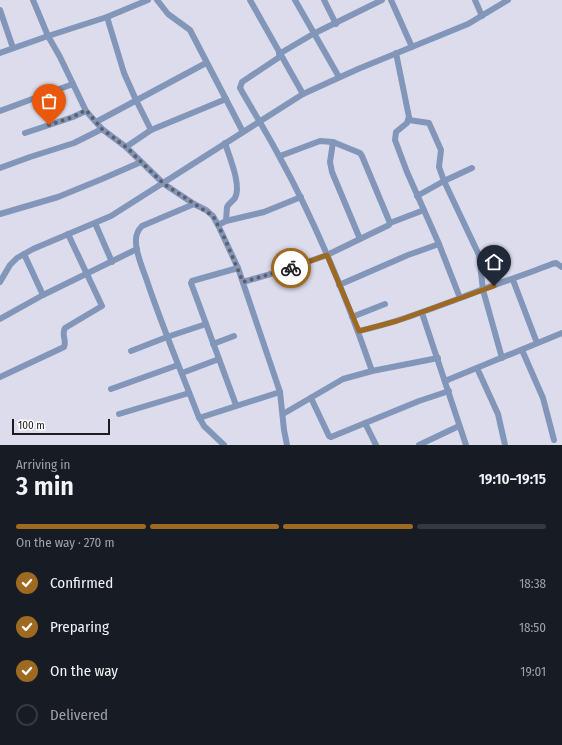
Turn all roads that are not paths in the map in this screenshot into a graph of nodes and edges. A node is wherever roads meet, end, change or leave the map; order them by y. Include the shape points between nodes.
1 (33, 0) edge
2 (148, 0) edge
3 (158, 0) edge
4 (250, 0) edge
5 (295, 0) edge
6 (324, 0) edge
7 (382, 0) edge
8 (391, 0) edge
9 (475, 0) edge
10 (508, 0) edge
11 (0, 10) edge
12 (482, 16) junction
13 (107, 17) junction
14 (336, 24) junction
15 (313, 34) junction
16 (48, 36) junction
17 (412, 47) junction
18 (13, 48) junction
19 (0, 53) edge
20 (396, 53) junction
21 (280, 55) junction
22 (206, 63) junction
23 (339, 78) junction
24 (73, 84) junction
25 (303, 94) junction
26 (226, 99) junction
27 (136, 100) junction
28 (86, 110) junction
29 (0, 111) edge
30 (409, 120) junction
31 (96, 122) junction
32 (259, 122) junction
33 (102, 129) junction
34 (151, 130) junction
35 (243, 132) junction
36 (25, 133) dead end
37 (333, 142) junction
38 (225, 143) junction
39 (126, 147) junction
40 (280, 156) junction
41 (141, 162) junction
42 (0, 168) edge
43 (472, 168) dead end
44 (444, 181) junction
45 (164, 184) junction
46 (417, 196) junction
47 (300, 197) junction
48 (194, 204) junction
49 (424, 210) junction
50 (0, 214) edge
51 (226, 221) junction
52 (95, 223) junction
53 (390, 223) junction
54 (218, 225) junction
55 (68, 234) junction
56 (360, 239) junction
57 (439, 244) junction
58 (137, 249) junction
59 (24, 254) junction
60 (327, 255) junction
61 (112, 262) junction
62 (562, 267) edge
63 (238, 268) junction
64 (87, 274) junction
65 (1, 277) edge
66 (513, 280) junction
67 (243, 282) junction
68 (339, 285) junction
69 (483, 290) junction
70 (43, 295) junction
71 (460, 298) junction
72 (385, 304) dead end
73 (422, 312) junction
74 (352, 317) junction
75 (0, 319) edge
76 (206, 324) junction
77 (359, 331) junction
78 (562, 333) edge
79 (234, 336) dead end
80 (167, 337) junction
81 (537, 343) junction
82 (213, 344) junction
83 (522, 350) junction
84 (131, 351) dead end
85 (438, 358) junction
86 (502, 358) junction
87 (219, 359) junction
88 (178, 365) junction
89 (477, 368) junction
90 (372, 371) junction
91 (182, 373) junction
92 (0, 377) edge
93 (445, 381) junction
94 (111, 389) dead end
95 (449, 391) junction
96 (280, 392) junction
97 (189, 393) junction
98 (311, 398) junction
99 (236, 405) junction
100 (119, 414) dead end
101 (283, 414) junction
102 (199, 418) junction
103 (365, 423) junction
104 (459, 426) junction
105 (554, 440) dead end
106 (224, 445) edge
107 (287, 445) edge
108 (376, 445) edge
109 (419, 445) edge
110 (466, 445) edge
111 (505, 445) edge

1 - 16 street
2 - 13 street
3 - 22 street via 168,14 190,30
4 - 21 street
5 - 15 street
6 - 14 street
7 - 14 street
8 - 17 street
9 - 12 street
10 - 12 street
11 - 18 street
12 - 17 street
13 - 16 street
13 - 27 street via 120,62
14 - 15 street
15 - 21 street
15 - 23 street
16 - 18 street
16 - 24 street
17 - 20 street
18 - 19 street
20 - 23 street
20 - 30 street
21 - 25 street
21 - 32 street via 240,84
22 - 26 street
22 - 27 street
23 - 25 street
24 - 28 street
24 - 29 street
25 - 32 street
26 - 34 street
26 - 35 street
27 - 31 street
27 - 34 street
28 - 31 street
28 - 36 street
30 - 44 street via 427,122 430,125 441,150 439,167
30 - 46 street via 396,132 395,140
31 - 33 street
32 - 35 street
32 - 40 street
33 - 39 street
33 - 42 street via 74,144
34 - 39 street
35 - 38 street
37 - 40 street via 320,141
37 - 53 street via 360,152
37 - 56 street via 330,162 332,172
38 - 45 street
38 - 51 street via 237,184 235,199 227,207
39 - 41 street
40 - 47 street
41 - 45 street
41 - 50 street via 58,197
43 - 44 street
44 - 46 street
44 - 69 street via 479,255
45 - 48 street
45 - 52 street
46 - 49 street
47 - 51 street via 264,212
47 - 60 street
48 - 54 street via 213,216
48 - 58 street via 142,226 136,238
49 - 53 street
49 - 57 street
51 - 54 street
52 - 55 street
52 - 61 street
53 - 56 street
54 - 63 street
55 - 59 street
55 - 64 street
56 - 60 street
57 - 68 street
57 - 71 street
58 - 61 street
58 - 80 street
59 - 65 street via 17,258
59 - 70 street
60 - 67 street
60 - 68 street
61 - 64 street
62 - 66 street via 556,263 552,264
63 - 67 street
63 - 76 street via 192,281
64 - 70 street
64 - 92 street via 101,307 65,328 64,347
66 - 69 street
66 - 81 street
67 - 96 street
68 - 74 street
69 - 71 street
69 - 86 street
70 - 75 street
71 - 73 street
72 - 74 street
73 - 77 street
73 - 85 street
74 - 77 street
76 - 80 street
76 - 82 street
77 - 90 street
78 - 81 street
79 - 82 street
80 - 84 street
80 - 88 street
81 - 83 street
82 - 87 street
83 - 86 street
83 - 105 street via 543,398
85 - 90 street
85 - 93 street
86 - 89 street
87 - 91 street
87 - 99 street
88 - 91 street
88 - 94 street
89 - 93 street
89 - 111 street via 498,414
90 - 98 street via 343,379
91 - 97 street
93 - 95 street
95 - 103 street
95 - 104 street
96 - 99 street
96 - 101 street
97 - 100 street
97 - 102 street
98 - 101 street
98 - 103 street via 329,436 333,437
99 - 102 street
101 - 107 street
102 - 106 street
103 - 108 street
104 - 109 street
104 - 110 street

